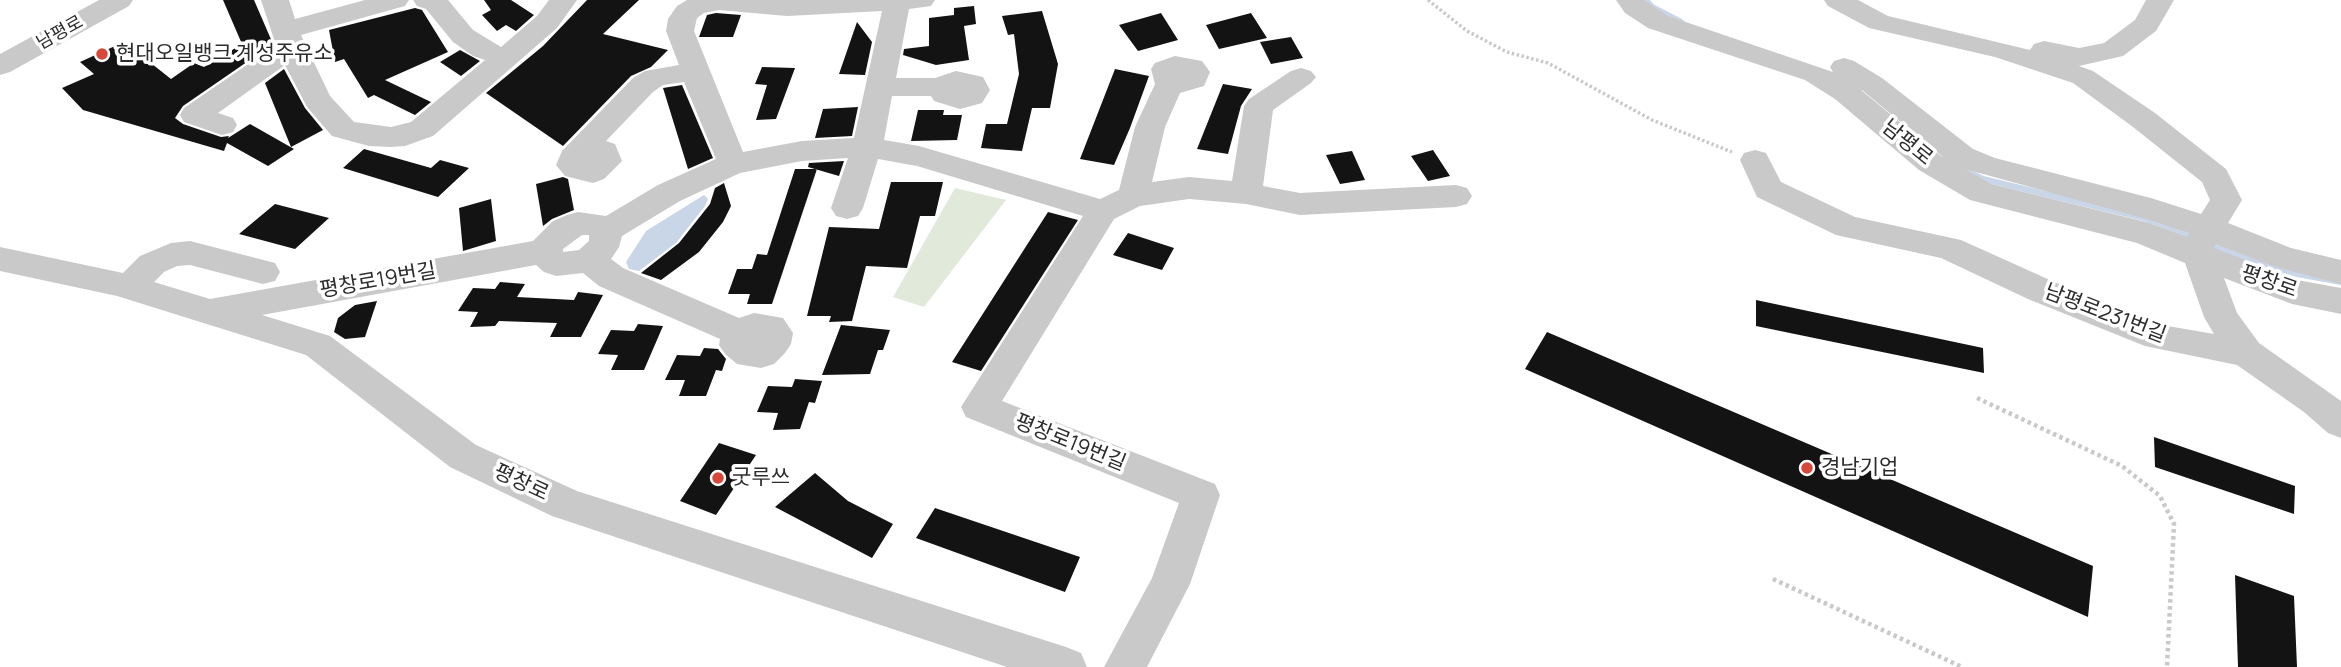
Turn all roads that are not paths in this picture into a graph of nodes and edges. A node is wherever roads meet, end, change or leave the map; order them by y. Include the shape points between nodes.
1 (119, 0) edge
2 (275, 0) edge
3 (395, 0) edge
4 (427, 0) edge
5 (563, 0) edge
6 (1630, 0) edge
7 (1667, 0) edge
8 (1838, 0) edge
9 (2160, 0) edge
10 (909, 1) edge
11 (288, 39) junction
12 (2003, 50) junction
13 (507, 58) junction
14 (0, 65) edge
15 (698, 77) junction
16 (1301, 77) dead end
17 (1171, 81) dead end
18 (880, 87) junction
19 (943, 88) dead end
20 (198, 116) dead end
21 (867, 147) junction
22 (578, 153) dead end
23 (1755, 160) road end
24 (733, 164) junction
25 (1246, 193) junction
26 (1133, 196) junction
27 (1456, 196) dead end
28 (848, 208) dead end
29 (1103, 211) junction
30 (2203, 242) junction
31 (597, 245) junction
32 (0, 259) edge
33 (263, 272) dead end
34 (2341, 272) edge
35 (129, 287) junction
36 (2341, 301) edge
37 (209, 312) junction
38 (739, 332) dead end
39 (2246, 353) junction
40 (2341, 423) edge
41 (1066, 667) edge
42 (1125, 667) edge

1 - 14 street, 남평로
2 - 11 street
3 - 11 street
4 - 13 street via 436,4 463,36 483,50
5 - 13 street via 547,22
6 - 30 street, 남평로 via 1658,22 1815,74 1845,92 1930,163 1981,192 2146,234
7 - 30 street, 남평로 via 1844,67 1872,83 1962,156 2151,209
8 - 12 street via 1879,22
9 - 12 street via 2146,25 2113,50 2079,57 2022,46
10 - 15 street via 787,8 719,2 696,6 679,25
10 - 18 street
11 - 13 street via 317,100 343,129 369,136 405,136 422,129
11 - 20 street
12 - 30 street via 2083,77 2216,176 2226,200
15 - 22 street via 686,73 655,77
15 - 24 street
16 - 25 street via 1259,106
17 - 26 street via 1150,127
18 - 19 street
18 - 21 street
21 - 24 street, 평창로19번길 via 802,151
21 - 28 street
21 - 29 street, 평창로19번길 via 919,156
23 - 39 street, 남평로231번길 via 1768,189 1847,227 1949,248 2157,337
24 - 31 street, 평창로19번길 via 669,193
25 - 26 street via 1189,188
25 - 27 street via 1300,204
26 - 29 street
29 - 42 street, 평창로19번길 via 979,407 1201,495 1170,584
30 - 34 street, 평창로
30 - 36 street, 평창로 via 2292,292
30 - 39 street via 2221,317
31 - 37 street, 평창로19번길 via 566,265 556,264 546,251
31 - 38 street via 611,277
32 - 35 street, 평창로
33 - 35 street via 190,253 171,255 152,264
35 - 37 street, 평창로
37 - 41 street, 평창로 via 318,345 463,456 566,504
39 - 40 street

